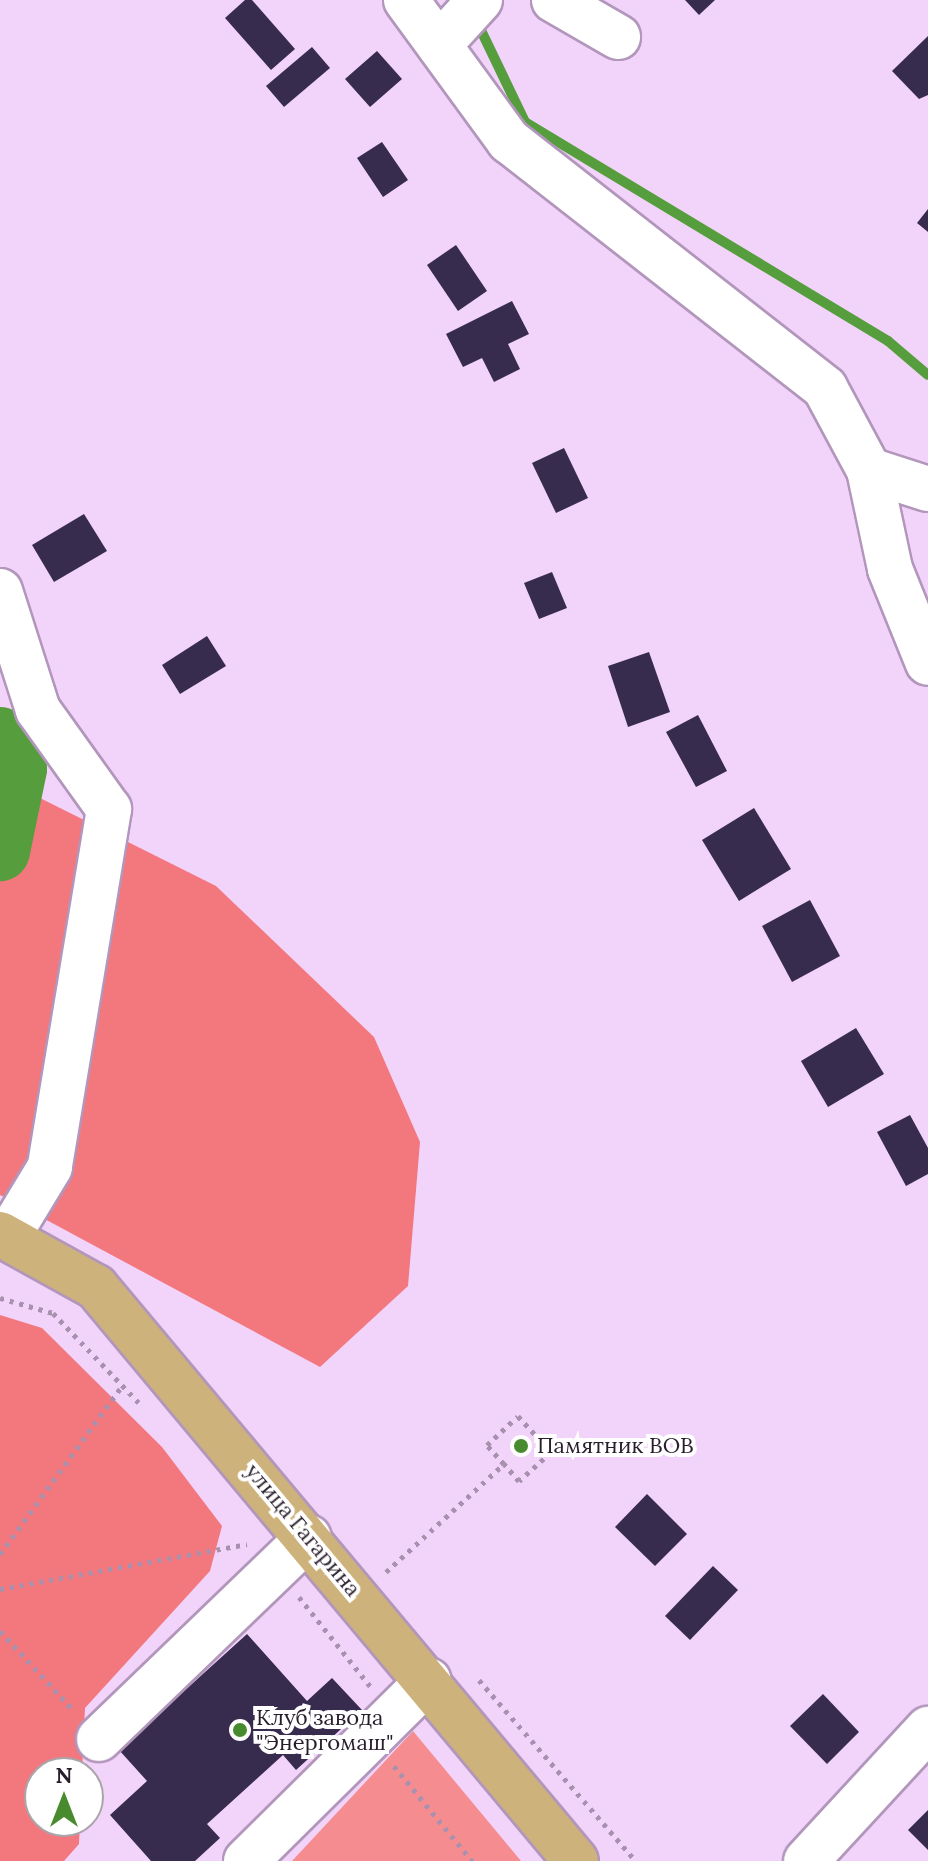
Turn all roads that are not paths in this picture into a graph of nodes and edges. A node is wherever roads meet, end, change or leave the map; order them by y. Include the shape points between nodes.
1 (406, 0) edge
2 (554, 0) edge
3 (465, 17) edge
4 (618, 37) dead end
5 (869, 470) junction
6 (928, 489) edge
7 (0, 591) edge
8 (928, 663) edge
9 (4, 1236) edge
10 (309, 1537) junction
11 (429, 1680) junction
12 (928, 1729) edge
13 (99, 1739) road end
14 (246, 1861) edge
15 (576, 1861) edge
16 (806, 1861) edge

1 - 3 street
2 - 4 street
3 - 5 street via 509,141 825,388
5 - 6 street
5 - 8 street via 890,569
7 - 9 street via 38,710 109,809 50,1167
9 - 10 main road, улица Гагарина via 96,1287
10 - 11 main road, улица Гагарина
10 - 13 street
11 - 14 street
11 - 15 main road, улица Гагарина
12 - 16 street

